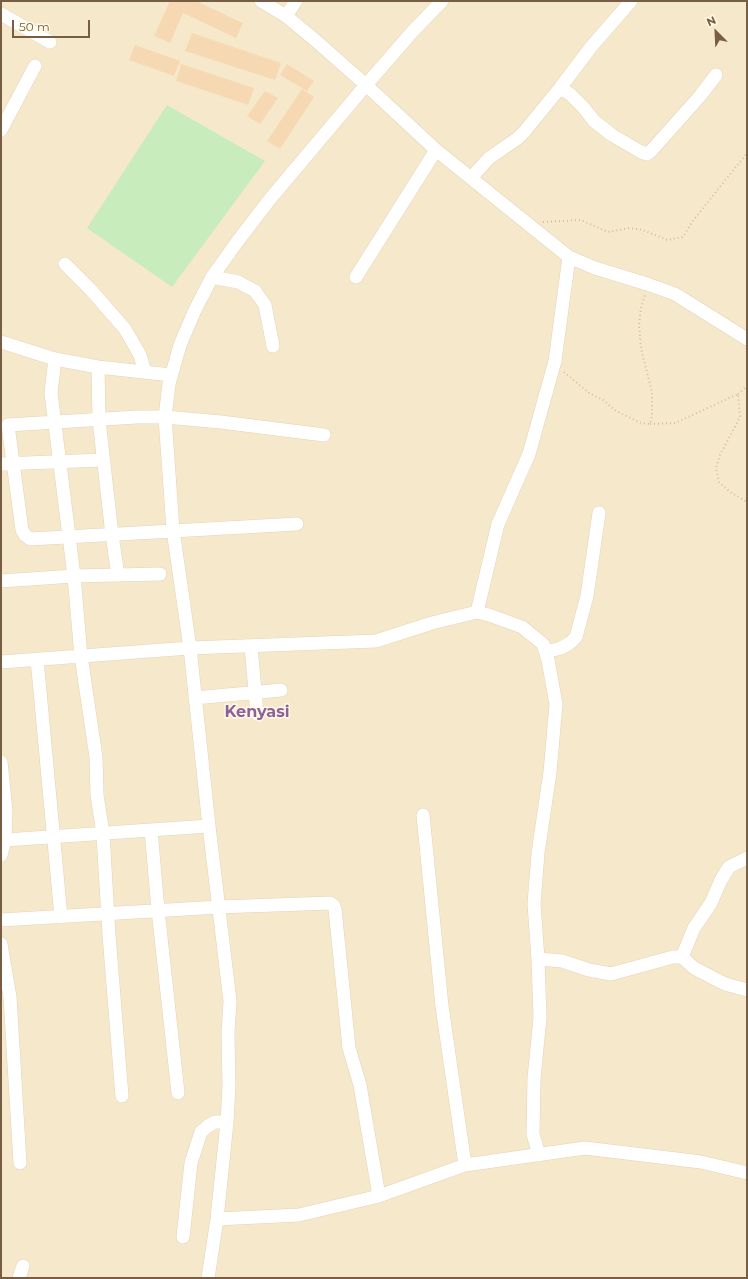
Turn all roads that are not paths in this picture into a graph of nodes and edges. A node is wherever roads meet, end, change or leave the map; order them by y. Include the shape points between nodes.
1 (260, 1) edge
2 (296, 1) edge
3 (442, 1) edge
4 (631, 1) edge
5 (1, 14) edge
6 (286, 16) junction
7 (50, 42) dead end
8 (34, 66) dead end
9 (716, 75) dead end
10 (366, 85) junction
11 (560, 88) junction
12 (1, 130) edge
13 (436, 150) junction
14 (471, 178) junction
15 (569, 257) junction
16 (65, 264) dead end
17 (212, 277) junction
18 (356, 277) dead end
19 (747, 339) edge
20 (1, 342) edge
21 (272, 346) dead end
22 (55, 359) junction
23 (98, 367) junction
24 (145, 372) junction
25 (171, 375) junction
26 (165, 417) junction
27 (99, 420) junction
28 (54, 422) junction
29 (5, 425) edge
30 (324, 435) dead end
31 (103, 460) junction
32 (59, 461) junction
33 (7, 463) edge
34 (599, 513) dead end
35 (297, 524) dead end
36 (174, 530) junction
37 (112, 535) junction
38 (69, 537) junction
39 (160, 574) dead end
40 (118, 575) junction
41 (74, 576) junction
42 (1, 580) edge
43 (477, 612) junction
44 (251, 646) junction
45 (190, 648) junction
46 (546, 652) junction
47 (81, 656) junction
48 (37, 659) junction
49 (1, 662) edge
50 (281, 690) dead end
51 (255, 692) junction
52 (195, 698) junction
53 (257, 714) dead end
54 (1, 762) edge
55 (423, 815) dead end
56 (209, 826) junction
57 (151, 830) junction
58 (103, 834) junction
59 (55, 837) junction
60 (5, 840) junction
61 (1, 855) edge
62 (747, 858) edge
63 (219, 907) junction
64 (158, 910) junction
65 (108, 914) junction
66 (61, 917) junction
67 (1, 920) edge
68 (1, 944) edge
69 (682, 957) junction
70 (538, 959) junction
71 (747, 990) edge
72 (178, 1093) dead end
73 (122, 1096) dead end
74 (227, 1122) junction
75 (539, 1155) junction
76 (20, 1163) dead end
77 (465, 1165) junction
78 (747, 1173) edge
79 (379, 1196) junction
80 (217, 1219) junction
81 (183, 1237) dead end
82 (208, 1278) edge

1 - 6 street
2 - 6 street
3 - 10 street
4 - 11 street
5 - 7 street
6 - 10 street
8 - 12 street
9 - 11 street via 647,154 612,135 594,121 570,94
10 - 13 street
10 - 17 street via 270,199
11 - 14 street via 524,132 489,158
13 - 14 street
13 - 18 street
14 - 15 street
15 - 19 street via 675,294
15 - 43 street via 555,361 529,454 498,524
16 - 24 street via 125,329 140,355
17 - 21 street via 238,282 255,291 265,305
17 - 25 street via 183,338
20 - 22 street
22 - 23 street
22 - 28 street via 51,393
23 - 24 street
23 - 27 street
24 - 25 street
25 - 26 street
26 - 27 street
26 - 30 street
26 - 36 street
27 - 28 street
27 - 31 street
28 - 29 street
28 - 32 street
29 - 33 street
31 - 32 street
31 - 37 street
32 - 33 street
32 - 38 street
33 - 38 street via 25,535 30,539
34 - 46 street via 587,596 576,637 560,648
35 - 36 street
36 - 37 street
36 - 45 street
37 - 38 street
37 - 40 street
38 - 41 street
39 - 40 street
40 - 41 street
41 - 42 street
41 - 47 street
43 - 44 street via 376,641
43 - 46 street via 522,627 543,644
44 - 45 street
44 - 51 street
45 - 47 street
45 - 52 street
46 - 70 street via 556,704 534,904
47 - 48 street
47 - 58 street via 96,757 97,795
48 - 49 street
48 - 59 street
50 - 51 street
51 - 52 street
51 - 53 street
52 - 56 street
54 - 60 street via 6,811
55 - 77 street via 442,1006
56 - 57 street
56 - 63 street
57 - 58 street
57 - 64 street
58 - 59 street
58 - 65 street
59 - 60 street
59 - 66 street
60 - 61 street
62 - 69 street via 730,867 721,880 711,903 694,928
63 - 64 street
63 - 74 street via 230,1001
63 - 79 street via 330,903 334,906 349,1048 360,1085
64 - 65 street
64 - 72 street
65 - 66 street
65 - 73 street
66 - 67 street
68 - 76 street via 10,997
69 - 70 street via 673,957 611,974 562,961
69 - 71 street via 694,968 725,984
70 - 75 street via 540,1018 534,1078 533,1134
74 - 80 street
74 - 81 street via 215,1122 201,1132 191,1163
75 - 77 street
75 - 78 street via 585,1148 701,1162
77 - 79 street
79 - 80 street via 299,1215
80 - 82 street

